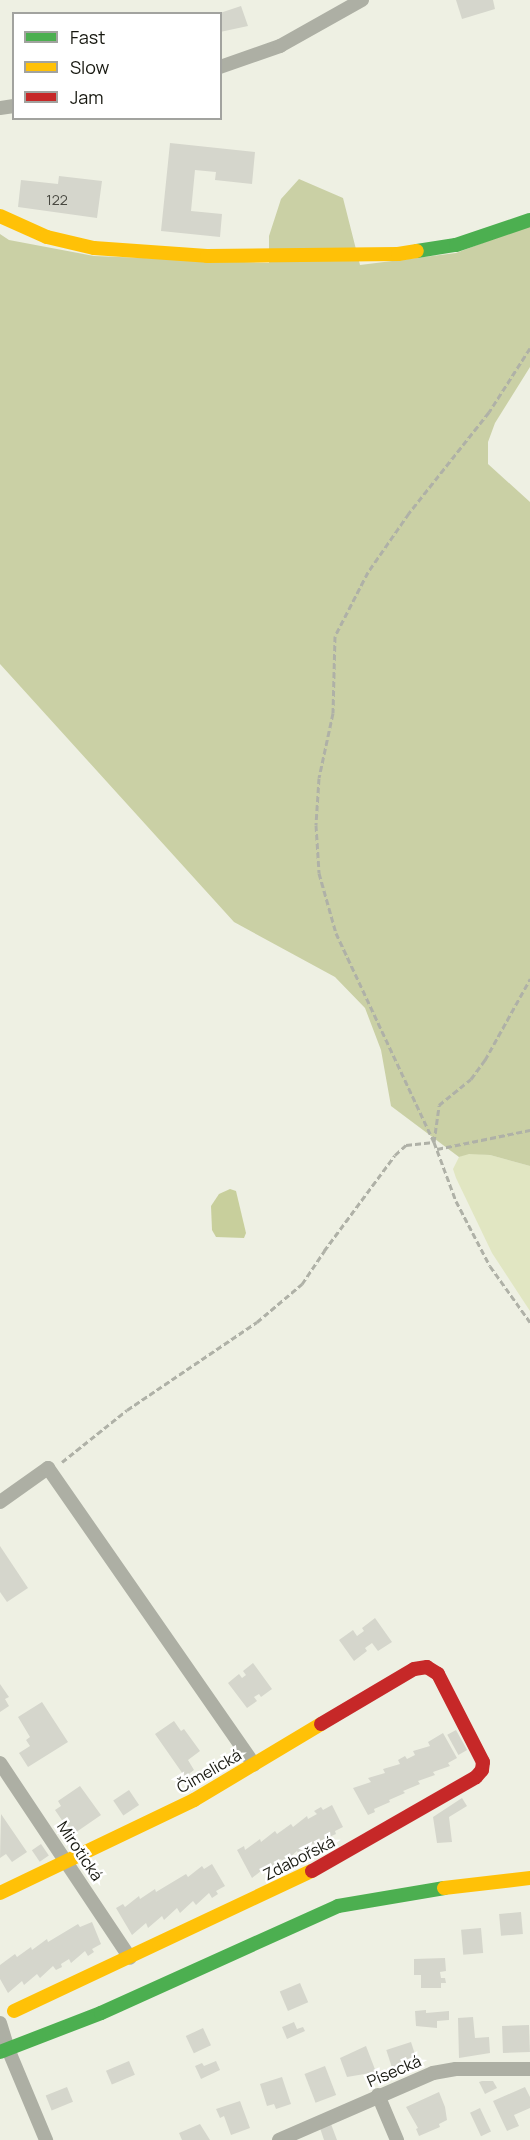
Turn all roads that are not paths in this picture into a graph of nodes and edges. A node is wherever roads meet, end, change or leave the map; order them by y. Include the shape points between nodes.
1 (362, 0) edge
2 (222, 66) edge
3 (0, 216) edge
4 (530, 219) edge
5 (0, 1502) edge
6 (427, 1667) joint
7 (0, 1763) edge
8 (254, 1764) junction
9 (67, 1860) junction
10 (530, 1878) edge
11 (0, 1893) edge
12 (130, 1959) junction
13 (14, 2011) dead end
14 (0, 2023) edge
15 (4, 2050) edge
16 (530, 2069) edge
17 (378, 2096) junction
18 (46, 2140) edge
19 (279, 2140) edge
20 (397, 2140) edge

1 - 2 street via 280,46
3 - 4 street via 47,237 94,248 231,256 398,254 456,245
5 - 8 street via 48,1468
6 - 8 street, Čimelická via 414,1668
6 - 12 street, Zdabořská via 438,1674 483,1762 476,1777 321,1867
7 - 9 street, Mirotická
8 - 9 street, Čimelická via 195,1800
9 - 11 street, Čimelická
9 - 12 street, Mirotická
10 - 15 street via 338,1906 101,2013
12 - 13 street, Zdabořská
14 - 15 street
15 - 18 street
16 - 17 street, Písecká via 456,2069 433,2073
17 - 19 street, Písecká
17 - 20 street

